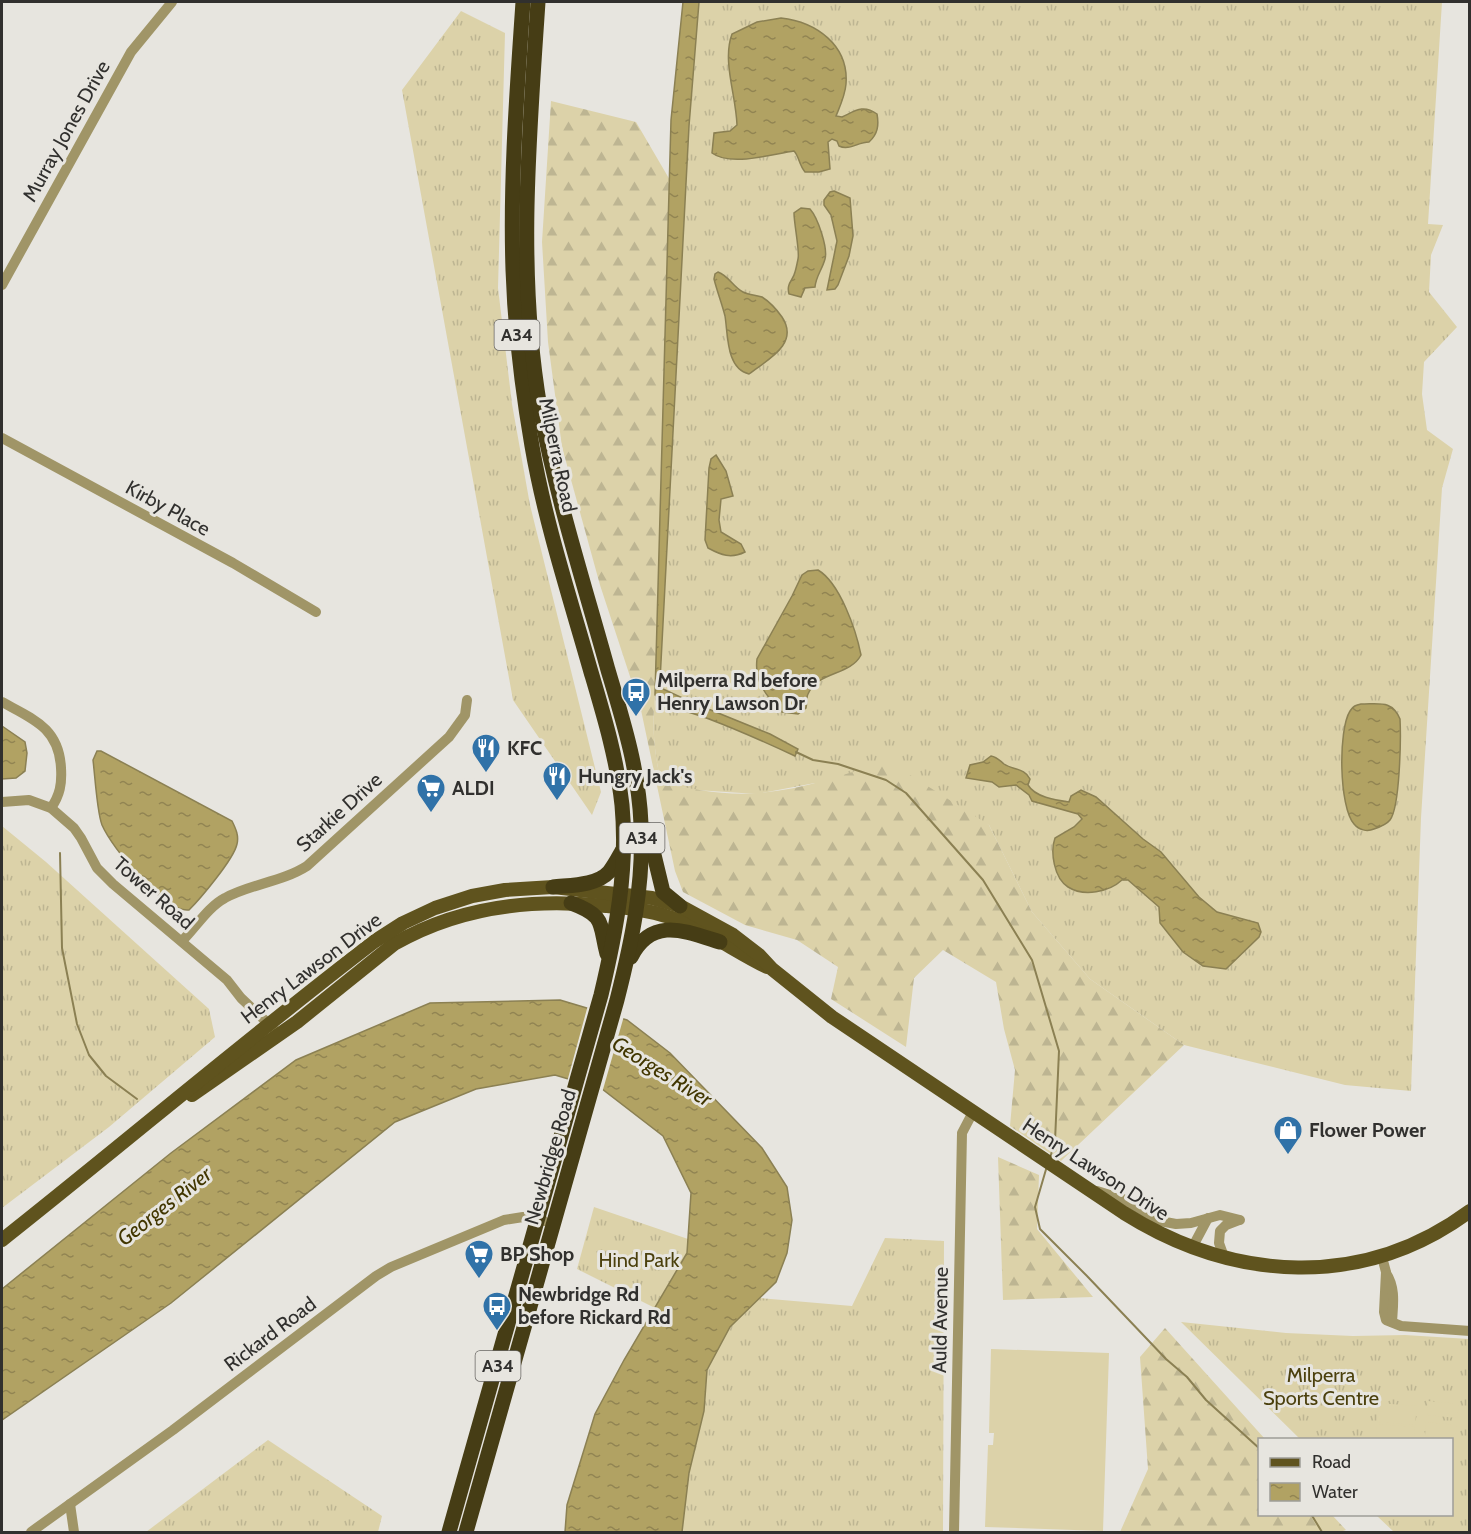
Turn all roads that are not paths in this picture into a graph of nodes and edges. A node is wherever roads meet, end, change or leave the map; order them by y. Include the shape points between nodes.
1 (172, 2) edge
2 (523, 2) edge
3 (538, 2) edge
4 (2, 285) edge
5 (2, 438) edge
6 (316, 612) dead end
7 (467, 700) dead end
8 (2, 702) edge
9 (636, 781) junction
10 (2, 802) edge
11 (51, 808) junction
12 (623, 848) junction
13 (553, 887) junction
14 (621, 901) junction
15 (571, 903) junction
16 (638, 903) junction
17 (680, 906) junction
18 (182, 941) junction
19 (720, 942) junction
20 (609, 963) junction
21 (772, 969) junction
22 (624, 971) junction
23 (274, 1030) junction
24 (973, 1112) junction
25 (1084, 1187) junction
26 (1470, 1211) edge
27 (1208, 1218) junction
28 (546, 1221) junction
29 (2, 1240) edge
30 (1192, 1248) junction
31 (1224, 1257) junction
32 (1382, 1257) junction
33 (1470, 1331) edge
34 (70, 1504) junction
35 (30, 1533) edge
36 (74, 1533) edge
37 (449, 1533) edge
38 (466, 1533) edge
39 (954, 1533) edge

1 - 4 street, Murray Jones Drive via 131,52
2 - 12 highway, Milperra Road / A34 via 512,210 522,385 544,501 614,757 622,806
3 - 9 highway, Milperra Road / A34 via 527,166 531,345 559,500 627,734
5 - 6 street, Kirby Place
7 - 18 street, Starkie Drive via 465,715 449,736 307,866 226,897
8 - 11 street via 43,726 57,744 62,784
9 - 16 highway, Milperra Road / A34 via 641,822
9 - 17 highway via 661,886 665,895
10 - 11 street, Tower Road via 29,800
11 - 18 street, Tower Road via 74,828 97,868 112,884
12 - 13 highway via 609,873 587,882
12 - 14 highway, Milperra Road / A34
13 - 14 main road, Henry Lawson Drive
13 - 23 main road, Henry Lawson Drive via 480,894 420,915 375,941
14 - 15 main road, Henry Lawson Drive
14 - 16 main road, Henry Lawson Drive
14 - 20 highway, Newbridge Road / A34
15 - 20 highway via 600,921
15 - 23 main road, Henry Lawson Drive via 508,905 444,920 412,934
16 - 17 main road, Henry Lawson Drive via 652,898
16 - 19 main road, Henry Lawson Drive
16 - 22 highway, Newbridge Road / A34
17 - 21 main road, Henry Lawson Drive via 733,935
18 - 23 street, Tower Road via 227,980
19 - 21 main road, Henry Lawson Drive
19 - 22 highway via 681,931 653,933 636,947
20 - 28 highway, Newbridge Road / A34 via 568,1114
21 - 24 main road, Henry Lawson Drive via 832,1017
22 - 28 highway, Newbridge Road / A34 via 584,1118
23 - 29 main road, Henry Lawson Drive via 209,1085 159,1115
24 - 25 main road, Henry Lawson Drive
24 - 39 street, Auld Avenue via 962,1133
25 - 27 street via 1123,1199 1160,1221 1176,1224
25 - 30 main road, Henry Lawson Drive via 1145,1226
26 - 32 main road, Henry Lawson Drive via 1433,1235
27 - 30 street
27 - 31 street via 1220,1215 1240,1220 1220,1231
28 - 34 street, Rickard Road via 523,1217 504,1220 391,1267
28 - 37 highway, Newbridge Road / A34
28 - 38 highway, Newbridge Road / A34
30 - 31 main road, Henry Lawson Drive
31 - 32 main road, Henry Lawson Drive via 1262,1265 1303,1267 1353,1264
32 - 33 street via 1386,1272 1386,1320 1405,1327
34 - 35 street, Rickard Road
34 - 36 street

